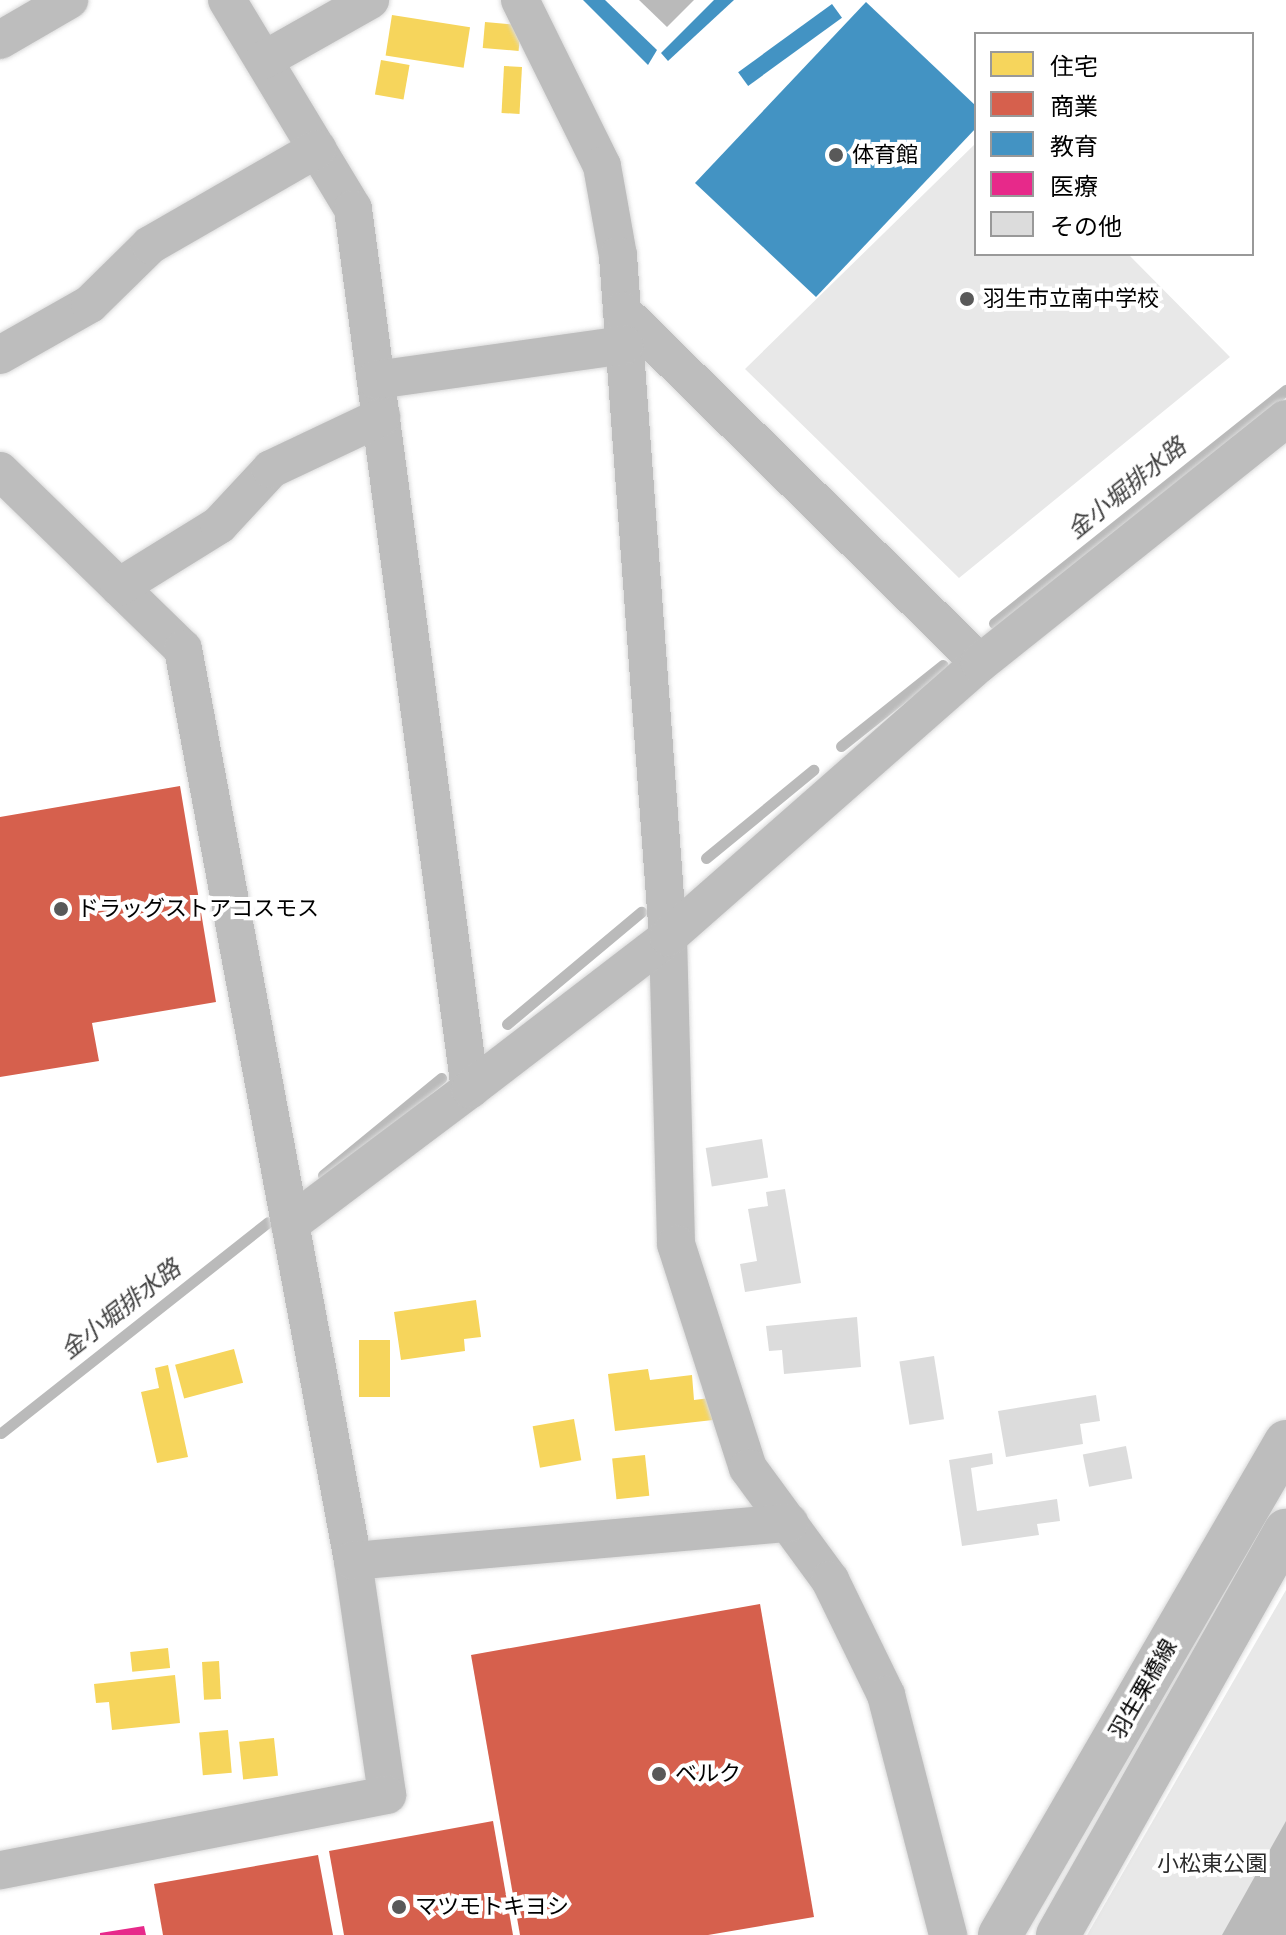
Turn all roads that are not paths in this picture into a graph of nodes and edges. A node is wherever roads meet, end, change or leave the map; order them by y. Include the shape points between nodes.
1 (69, 0) edge
2 (227, 0) edge
3 (370, 0) edge
4 (520, 0) edge
5 (0, 40) edge
6 (264, 60) junction
7 (317, 149) junction
8 (624, 328) junction
9 (0, 355) edge
10 (376, 380) junction
11 (381, 417) junction
12 (1286, 419) edge
13 (0, 471) edge
14 (119, 587) junction
15 (980, 663) junction
16 (668, 937) junction
17 (470, 1089) junction
18 (290, 1224) junction
19 (1286, 1442) edge
20 (789, 1523) junction
21 (1286, 1531) edge
22 (353, 1561) junction
23 (0, 1870) edge
24 (948, 1935) edge
25 (1000, 1935) edge
26 (1058, 1935) edge

1 - 5 street
2 - 6 street
3 - 6 street
4 - 8 street via 602,166
6 - 7 street
7 - 9 street via 150,245 90,304
7 - 10 street via 353,209
8 - 10 street
8 - 15 street
8 - 16 street
10 - 11 street
11 - 14 street via 271,469 219,525
11 - 17 street
12 - 15 street
13 - 14 street
14 - 18 street via 183,649
15 - 16 street
16 - 17 street
16 - 20 street via 676,1244 748,1468
17 - 18 street
18 - 22 street
19 - 25 main road, 羽生栗橋線
20 - 22 street
20 - 24 street via 830,1580 886,1695
21 - 26 main road
22 - 23 street via 387,1795

